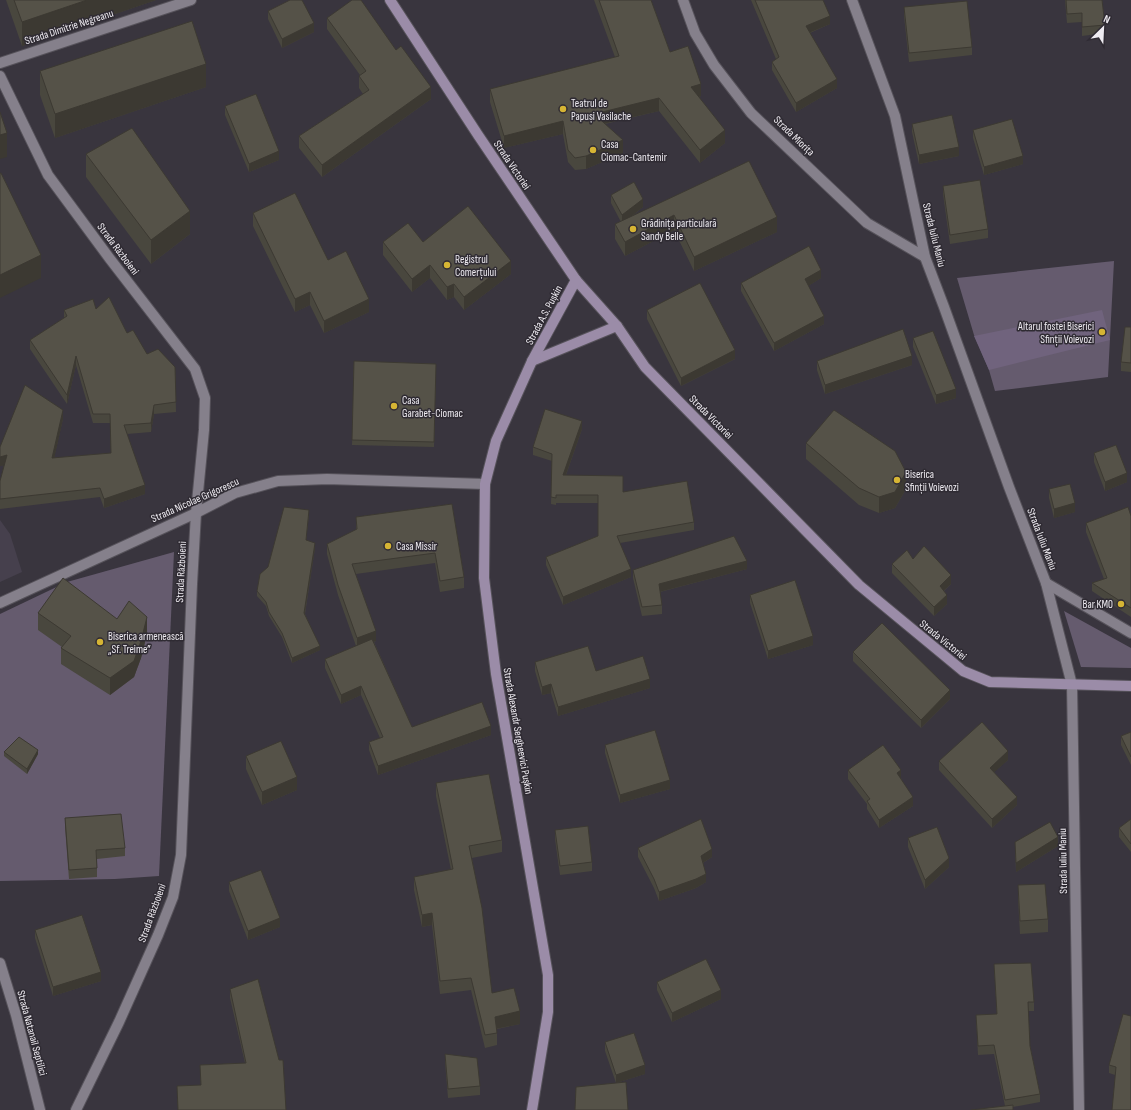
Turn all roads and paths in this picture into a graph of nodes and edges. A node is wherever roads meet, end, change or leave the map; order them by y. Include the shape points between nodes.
1 (191, 0) edge
2 (390, 0) edge
3 (683, 0) edge
4 (852, 0) edge
5 (0, 63) edge
6 (0, 76) edge
7 (925, 257) junction
8 (576, 280) junction
9 (617, 326) junction
10 (532, 361) junction
11 (485, 484) junction
12 (196, 513) junction
13 (1046, 583) junction
14 (0, 603) edge
15 (1131, 633) edge
16 (1072, 685) junction
17 (1131, 686) edge
18 (0, 963) edge
19 (40, 1110) edge
20 (76, 1110) edge
21 (532, 1110) edge
22 (1079, 1110) edge

1 - 5 street, Strada Dimitrie Negreanu
2 - 8 street, Strada Victoriei
3 - 7 street, Strada Miorița via 695,34 714,65 751,113 867,223
4 - 7 street, Strada Iuliu Maniu via 895,116
6 - 12 street, Strada Războieni via 48,175 195,369 205,398
7 - 13 street, Strada Iuliu Maniu
8 - 9 street, Strada Victoriei
8 - 10 street, Strada A.S. Pușkin
9 - 10 street
9 - 16 street, Strada Victoriei via 645,367 859,585 963,671 990,682
10 - 11 street, Strada Alexandr Sergheevici Pușkin via 496,441
11 - 12 street, Strada Nicolae Grigorescu via 327,479 278,481 235,493
11 - 21 street, Strada Alexandr Sergheevici Pușkin via 484,578 496,674 548,975 548,1012
12 - 14 street, Strada Nicolae Grigorescu
12 - 20 street, Strada Războieni via 181,855 173,897 119,1022
13 - 15 street
13 - 16 street, Strada Iuliu Maniu
16 - 17 street, Strada Victoriei
16 - 22 street, Strada Iuliu Maniu
18 - 19 street, Strada Natanail Septilici

